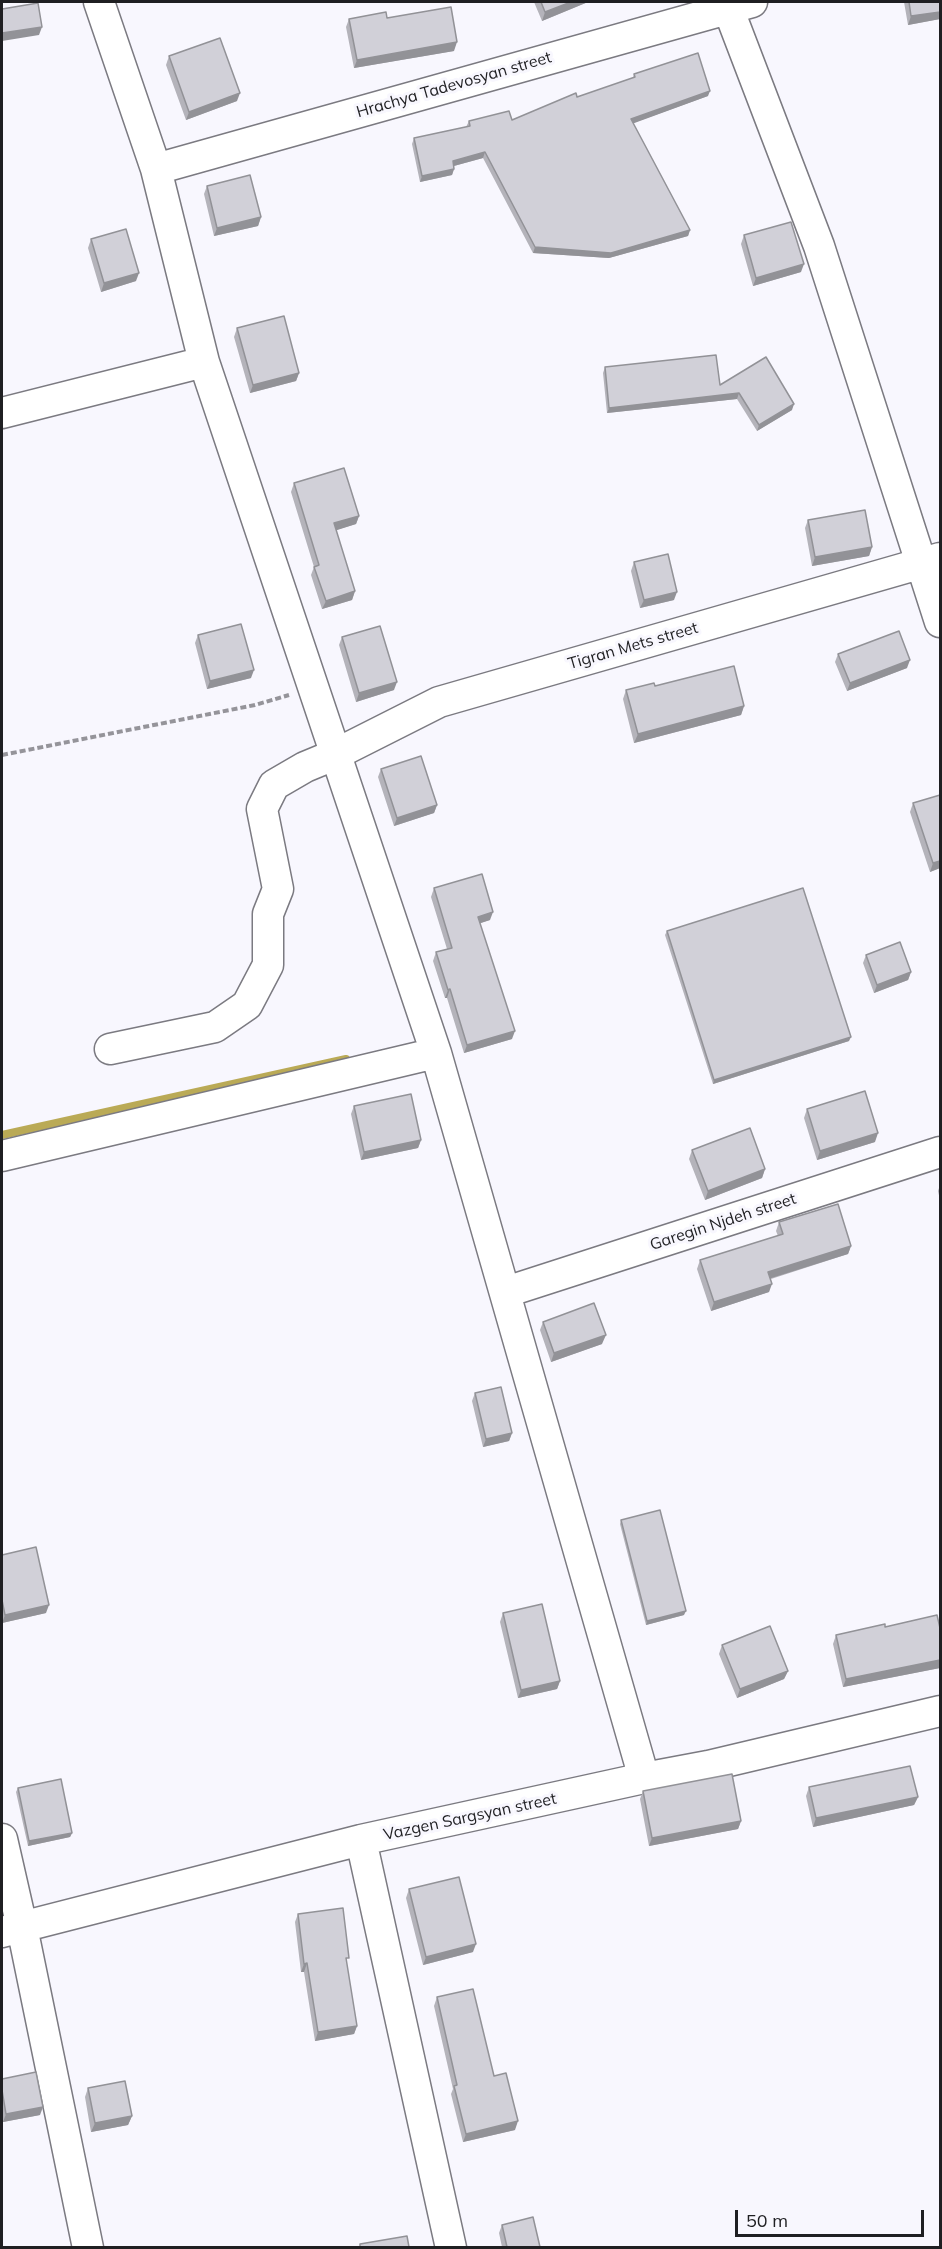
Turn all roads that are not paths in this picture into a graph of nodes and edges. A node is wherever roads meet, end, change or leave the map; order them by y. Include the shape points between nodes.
1 (99, 2) edge
2 (740, 5) edge
3 (156, 169) junction
4 (204, 362) junction
5 (2, 412) edge
6 (931, 561) edge
7 (940, 622) edge
8 (334, 755) junction
9 (110, 1048) dead end
10 (436, 1053) junction
11 (940, 1152) edge
12 (2, 1156) edge
13 (506, 1292) junction
14 (940, 1711) edge
15 (644, 1778) junction
16 (2, 1839) edge
17 (361, 1840) junction
18 (12, 1929) edge
19 (87, 2247) edge
20 (451, 2247) edge

1 - 3 street
2 - 3 street, Hrachya Tadevosyan street
2 - 6 street via 819,246
3 - 4 street
4 - 5 street
4 - 8 street
6 - 7 street
6 - 8 street, Tigran Mets street via 439,702
8 - 9 street, Tigran Mets street via 274,785 262,809 278,889 268,914 268,965 247,1005 215,1027
8 - 10 street
10 - 12 street
10 - 13 street
11 - 13 street, Garegin Njdeh street
13 - 15 street
14 - 15 street, Vazgen Sargsyan street via 708,1767
15 - 17 street, Vazgen Sargsyan street
16 - 18 street
17 - 18 street, Vazgen Sargsyan street
17 - 20 street
18 - 19 street

